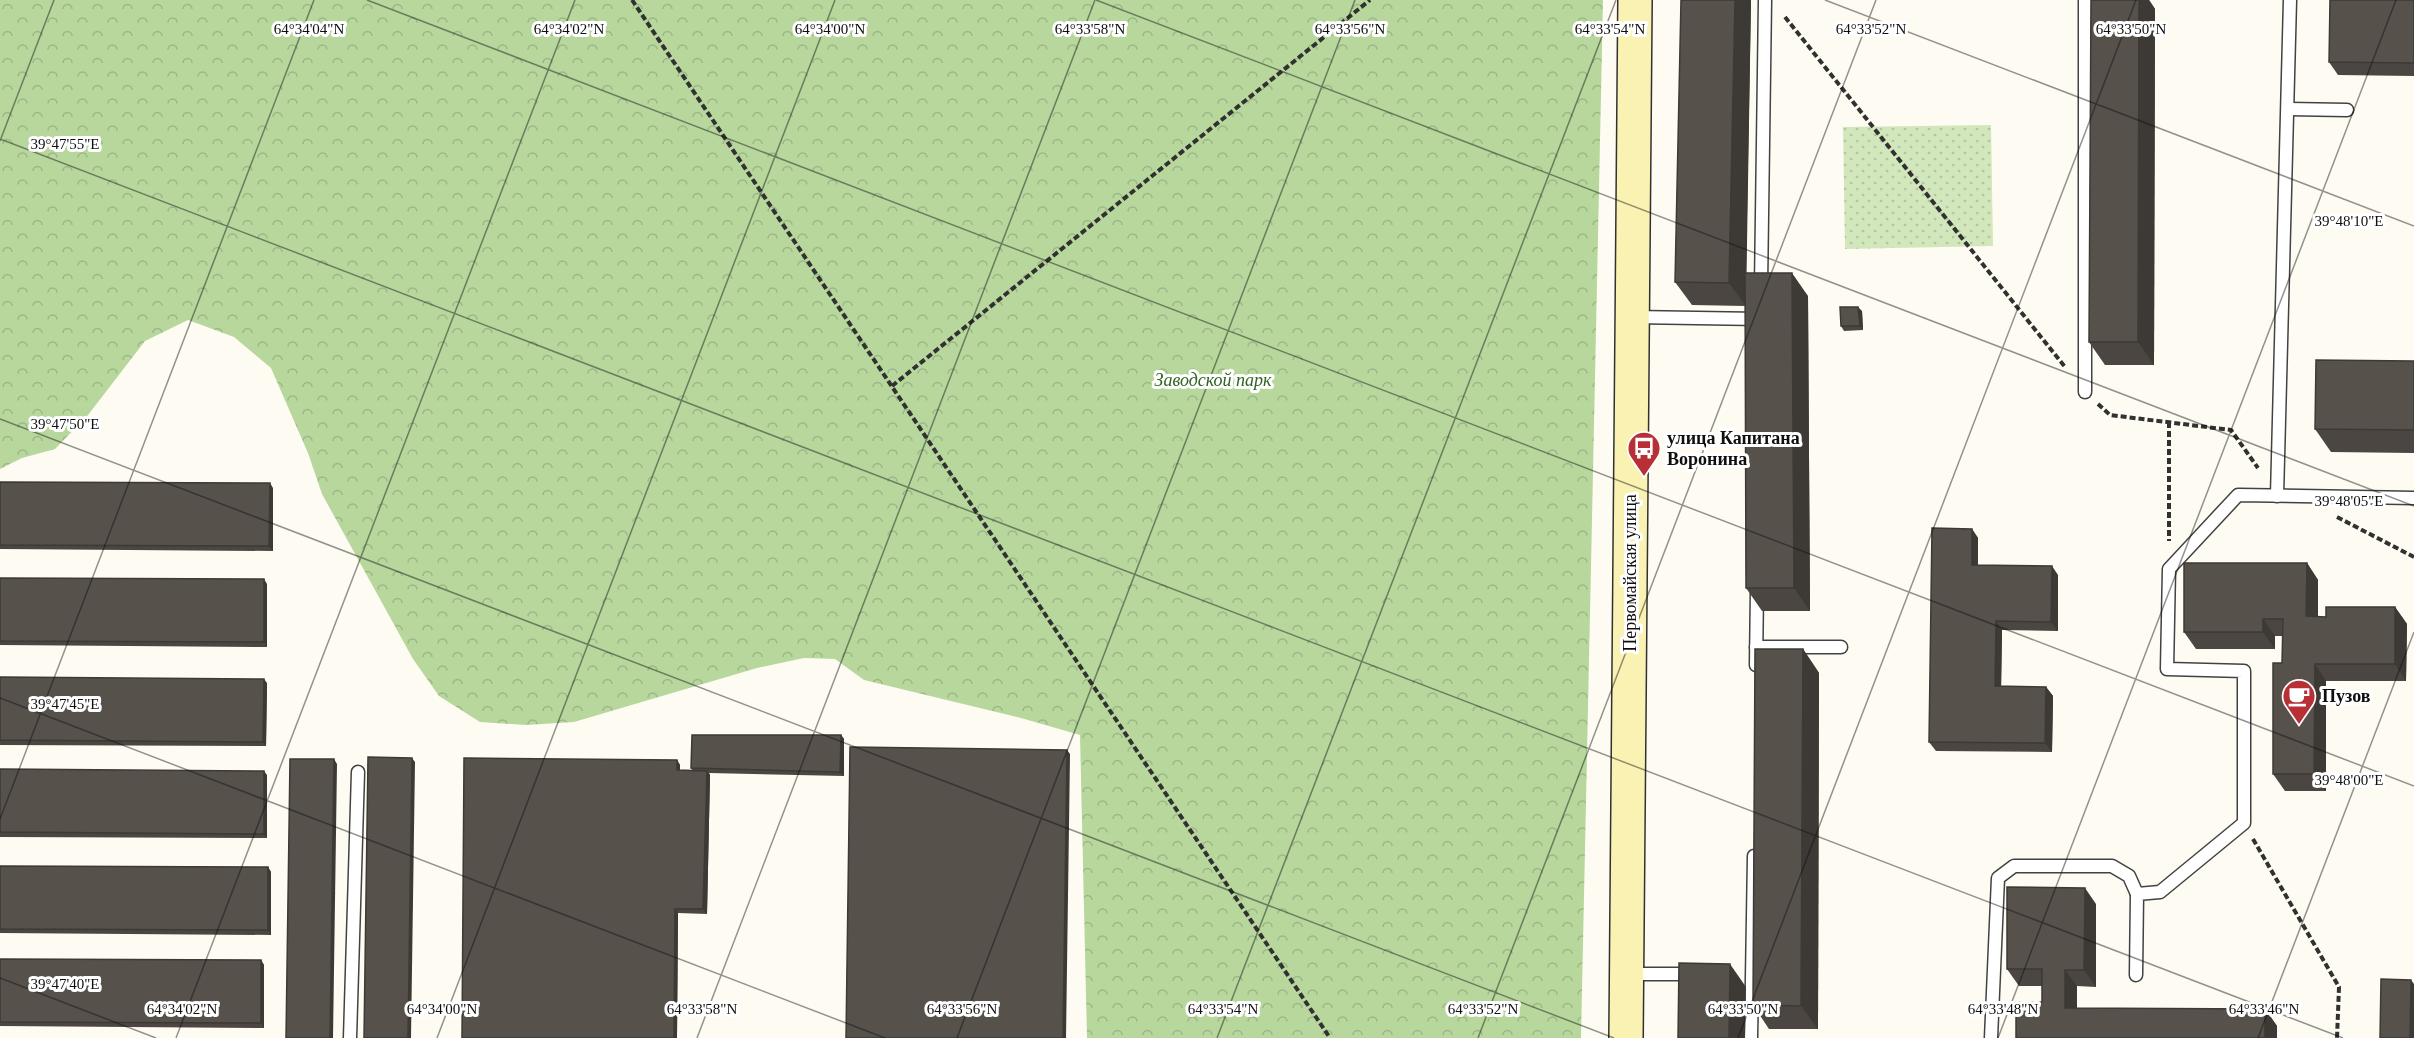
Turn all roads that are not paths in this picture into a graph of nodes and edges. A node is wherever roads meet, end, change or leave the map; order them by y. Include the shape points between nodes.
1 (1635, 0) edge
2 (1765, 0) edge
3 (2085, 0) edge
4 (2290, 0) edge
5 (2288, 109) junction
6 (2347, 110) dead end
7 (1632, 317) junction
8 (2085, 392) road end
9 (2277, 496) junction
10 (2414, 498) edge
11 (1757, 577) edge
12 (1756, 647) junction
13 (1841, 647) dead end
14 (1756, 682) edge
15 (358, 772) dead end
16 (1754, 846) edge
17 (2138, 894) junction
18 (1709, 974) edge
19 (1627, 975) junction
20 (2136, 975) dead end
21 (350, 1038) edge
22 (1626, 1038) edge
23 (1751, 1038) edge
24 (1991, 1038) edge

1 - 7 street, Первомайская улица
2 - 7 lane via 1761,313
3 - 8 lane
4 - 5 lane
5 - 6 lane
5 - 9 lane
7 - 19 street, Первомайская улица
9 - 10 lane
9 - 17 lane via 2238,495 2169,569 2167,669 2244,671 2244,823 2160,892
11 - 12 lane
12 - 13 lane
12 - 14 lane
15 - 21 lane
16 - 23 lane via 1747,974
17 - 20 lane
17 - 24 lane via 2129,876 2112,866 2014,866 1998,878
18 - 19 lane
19 - 22 street, Первомайская улица

